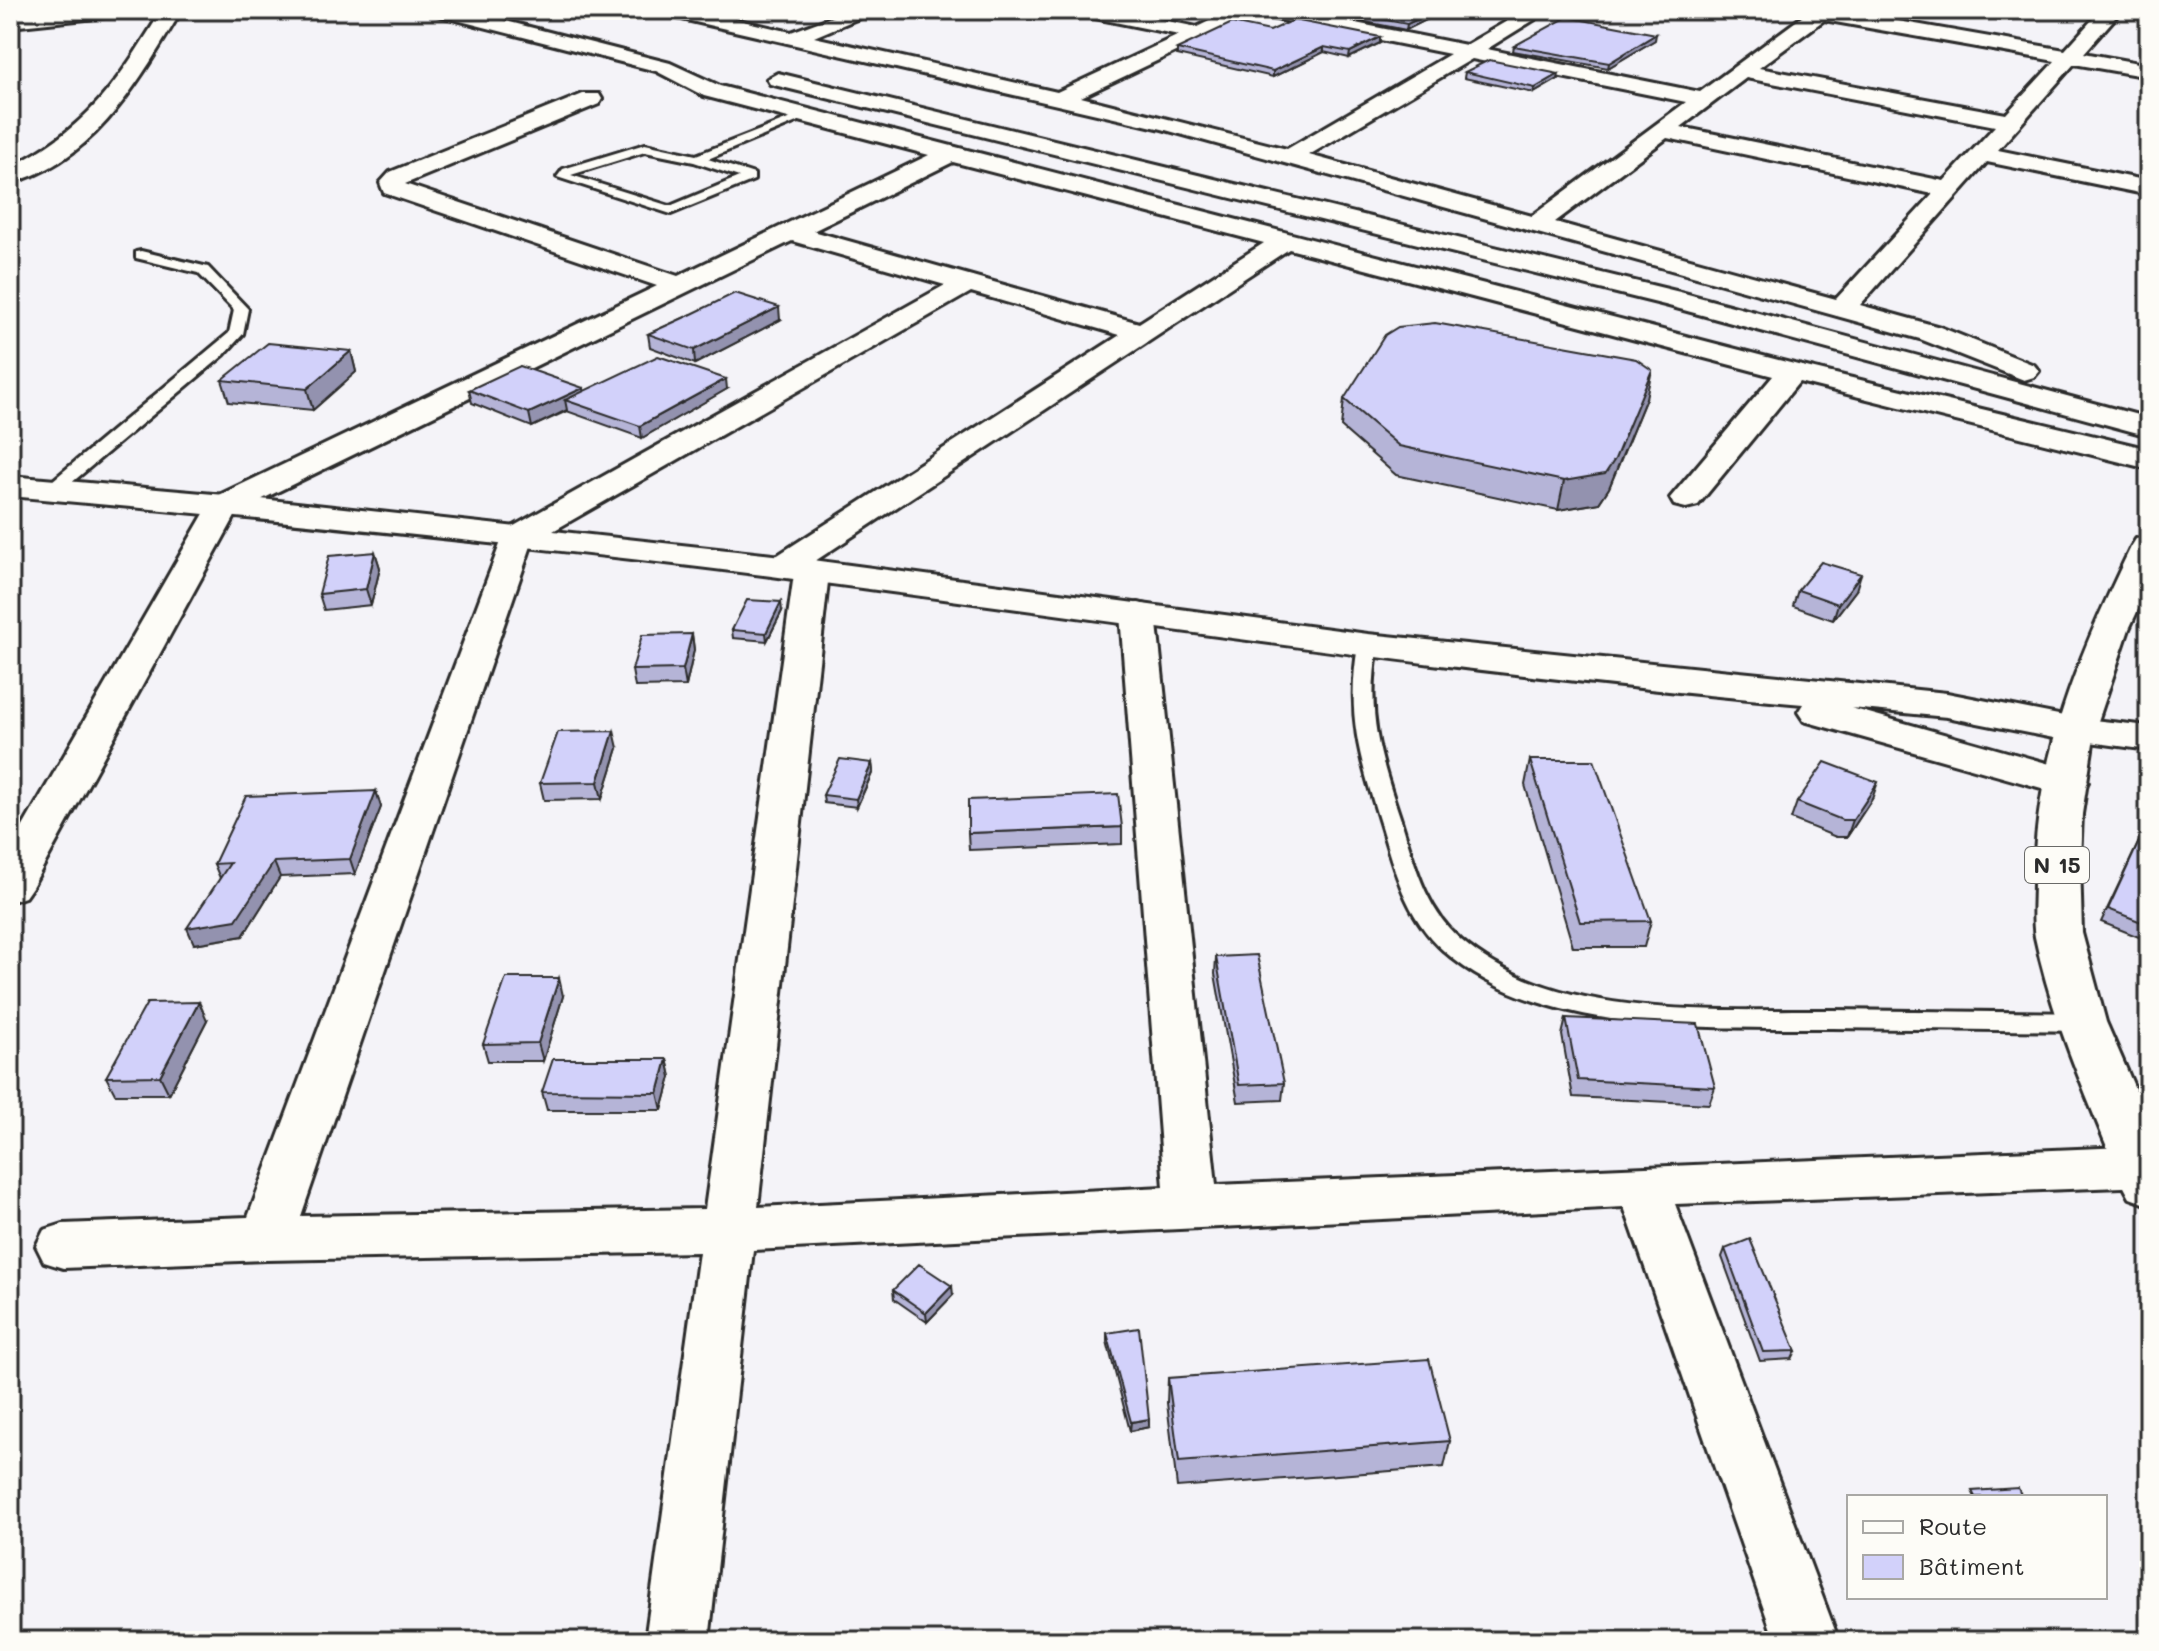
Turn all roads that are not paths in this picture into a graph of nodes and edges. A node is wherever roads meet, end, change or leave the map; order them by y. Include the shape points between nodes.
1 (115, 10) edge
2 (172, 10) edge
3 (440, 10) edge
4 (490, 10) edge
5 (669, 10) edge
6 (868, 10) edge
7 (1085, 10) edge
8 (1248, 10) edge
9 (1261, 10) edge
10 (1540, 10) edge
11 (2112, 10) edge
12 (1815, 11) edge
13 (15, 24) edge
14 (1199, 33) junction
15 (792, 38) junction
16 (1468, 52) junction
17 (2070, 57) junction
18 (705, 62) dead end
19 (1742, 71) junction
20 (2149, 71) edge
21 (752, 73) dead end
22 (591, 99) dead end
23 (1059, 99) junction
24 (1704, 99) junction
25 (805, 116) junction
26 (2011, 122) junction
27 (1663, 130) junction
28 (951, 154) junction
29 (1982, 154) junction
30 (1291, 156) junction
31 (697, 159) junction
32 (10, 176) edge
33 (2149, 188) edge
34 (1950, 190) junction
35 (1538, 223) junction
36 (790, 232) junction
37 (1286, 240) junction
38 (141, 255) dead end
39 (968, 283) junction
40 (680, 285) junction
41 (1843, 308) junction
42 (1142, 333) junction
43 (1792, 372) junction
44 (2149, 421) edge
45 (2149, 427) edge
46 (2149, 459) edge
47 (10, 486) edge
48 (52, 490) junction
49 (1686, 498) dead end
50 (225, 505) junction
51 (517, 538) junction
52 (2149, 547) edge
53 (797, 570) junction
54 (1138, 614) junction
55 (1368, 646) junction
56 (1723, 685) junction
57 (2074, 730) junction
58 (2149, 738) edge
59 (2067, 782) junction
60 (10, 887) edge
61 (2081, 1022) junction
62 (2146, 1172) edge
63 (1642, 1185) junction
64 (1192, 1207) junction
65 (728, 1230) junction
66 (267, 1238) junction
67 (63, 1246) dead end
68 (677, 1641) edge
69 (1807, 1641) edge

1 - 13 street
2 - 32 street via 100,119 76,141
3 - 25 street via 663,67 693,85
4 - 18 street
5 - 15 street
6 - 15 street
7 - 14 street
8 - 14 street
9 - 16 street
10 - 16 street
11 - 17 street
12 - 17 street
12 - 19 street
14 - 23 street
15 - 23 street
16 - 24 street
16 - 30 street
17 - 20 street
17 - 26 street
19 - 24 street
19 - 26 street
21 - 45 street via 1674,299
22 - 40 street via 398,177 393,188
23 - 30 street
24 - 27 street
25 - 28 street
25 - 31 lane
26 - 29 street
27 - 34 street
27 - 35 street
28 - 36 street
28 - 37 street
29 - 33 street
29 - 34 street
30 - 35 street
31 - 31 lane via 645,148 563,177 671,210 750,177
34 - 41 street
35 - 41 street
36 - 39 street
36 - 40 street
37 - 42 street
37 - 43 street
38 - 48 lane via 203,270 241,309 236,334
39 - 42 street
39 - 51 street
40 - 50 street
41 - 44 street via 1930,333
42 - 53 street
43 - 46 street
43 - 49 street
47 - 48 street
48 - 50 street
50 - 51 street
50 - 60 street
51 - 53 street
51 - 66 street
52 - 57 street, N 15 via 2110,629
53 - 54 street
53 - 65 street
54 - 55 street
54 - 64 street
55 - 56 street
55 - 61 lane via 1360,685 1362,736 1406,869 1432,925 1462,952 1509,980 1563,1000 1640,1015
56 - 57 street via 1947,705
56 - 59 street
57 - 58 street
57 - 59 street, N 15
59 - 61 street, N 15 via 2060,814 2058,933
61 - 62 street, N 15
62 - 63 street
63 - 64 street
63 - 69 street
64 - 65 street
65 - 66 street
65 - 68 street
66 - 67 street

